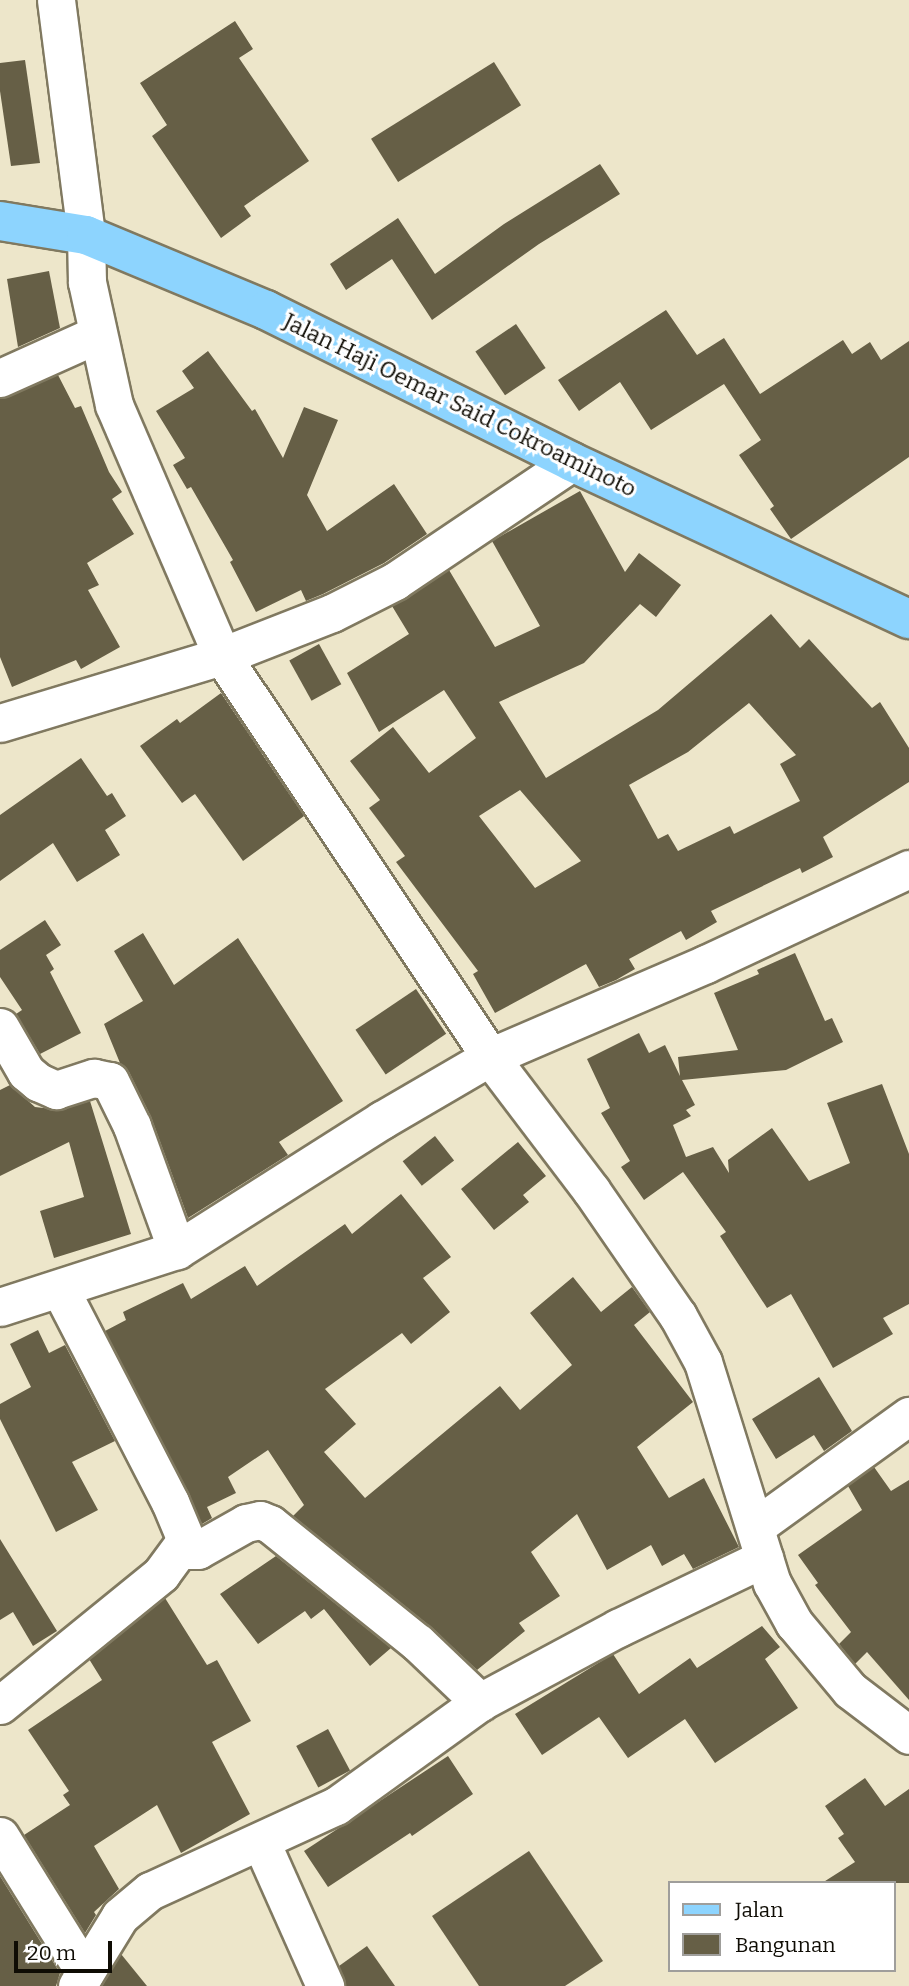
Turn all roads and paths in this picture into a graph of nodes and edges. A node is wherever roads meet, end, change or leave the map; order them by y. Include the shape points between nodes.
1 (56, 0) edge
2 (0, 221) edge
3 (86, 235) junction
4 (98, 334) junction
5 (0, 378) edge
6 (572, 463) junction
7 (909, 619) edge
8 (222, 656) junction
9 (0, 723) edge
10 (909, 869) edge
11 (0, 1027) edge
12 (490, 1057) junction
13 (177, 1250) junction
14 (60, 1289) junction
15 (0, 1307) edge
16 (909, 1416) edge
17 (760, 1543) junction
18 (181, 1550) junction
19 (480, 1702) junction
20 (0, 1705) edge
21 (909, 1735) edge
22 (0, 1836) edge
23 (261, 1842) junction
24 (81, 1979) edge
25 (325, 1986) edge

1 - 3 street
2 - 3 main road, Jalan Haji Oemar Said Cokroaminoto
3 - 4 street via 87,282
3 - 6 main road, Jalan Haji Oemar Said Cokroaminoto via 266,310
4 - 5 street
4 - 8 street via 114,405
6 - 7 main road, Jalan Haji Oemar Said Cokroaminoto
6 - 8 street via 395,581 284,634
8 - 9 street
8 - 12 street
10 - 12 street via 706,964
11 - 13 street via 26,1072 38,1082 56,1090 94,1078 110,1080 132,1126
12 - 13 street
12 - 17 street via 591,1190 678,1316 704,1362
13 - 14 street
14 - 15 street
14 - 18 street via 185,1531
16 - 17 street
17 - 19 street via 618,1628
17 - 21 street via 772,1584 819,1657 849,1690
18 - 19 street via 198,1550 246,1523 260,1520 270,1524 418,1643
18 - 20 street via 161,1574
19 - 23 street via 336,1805
22 - 24 street
23 - 24 street via 138,1898 120,1916
23 - 25 street

